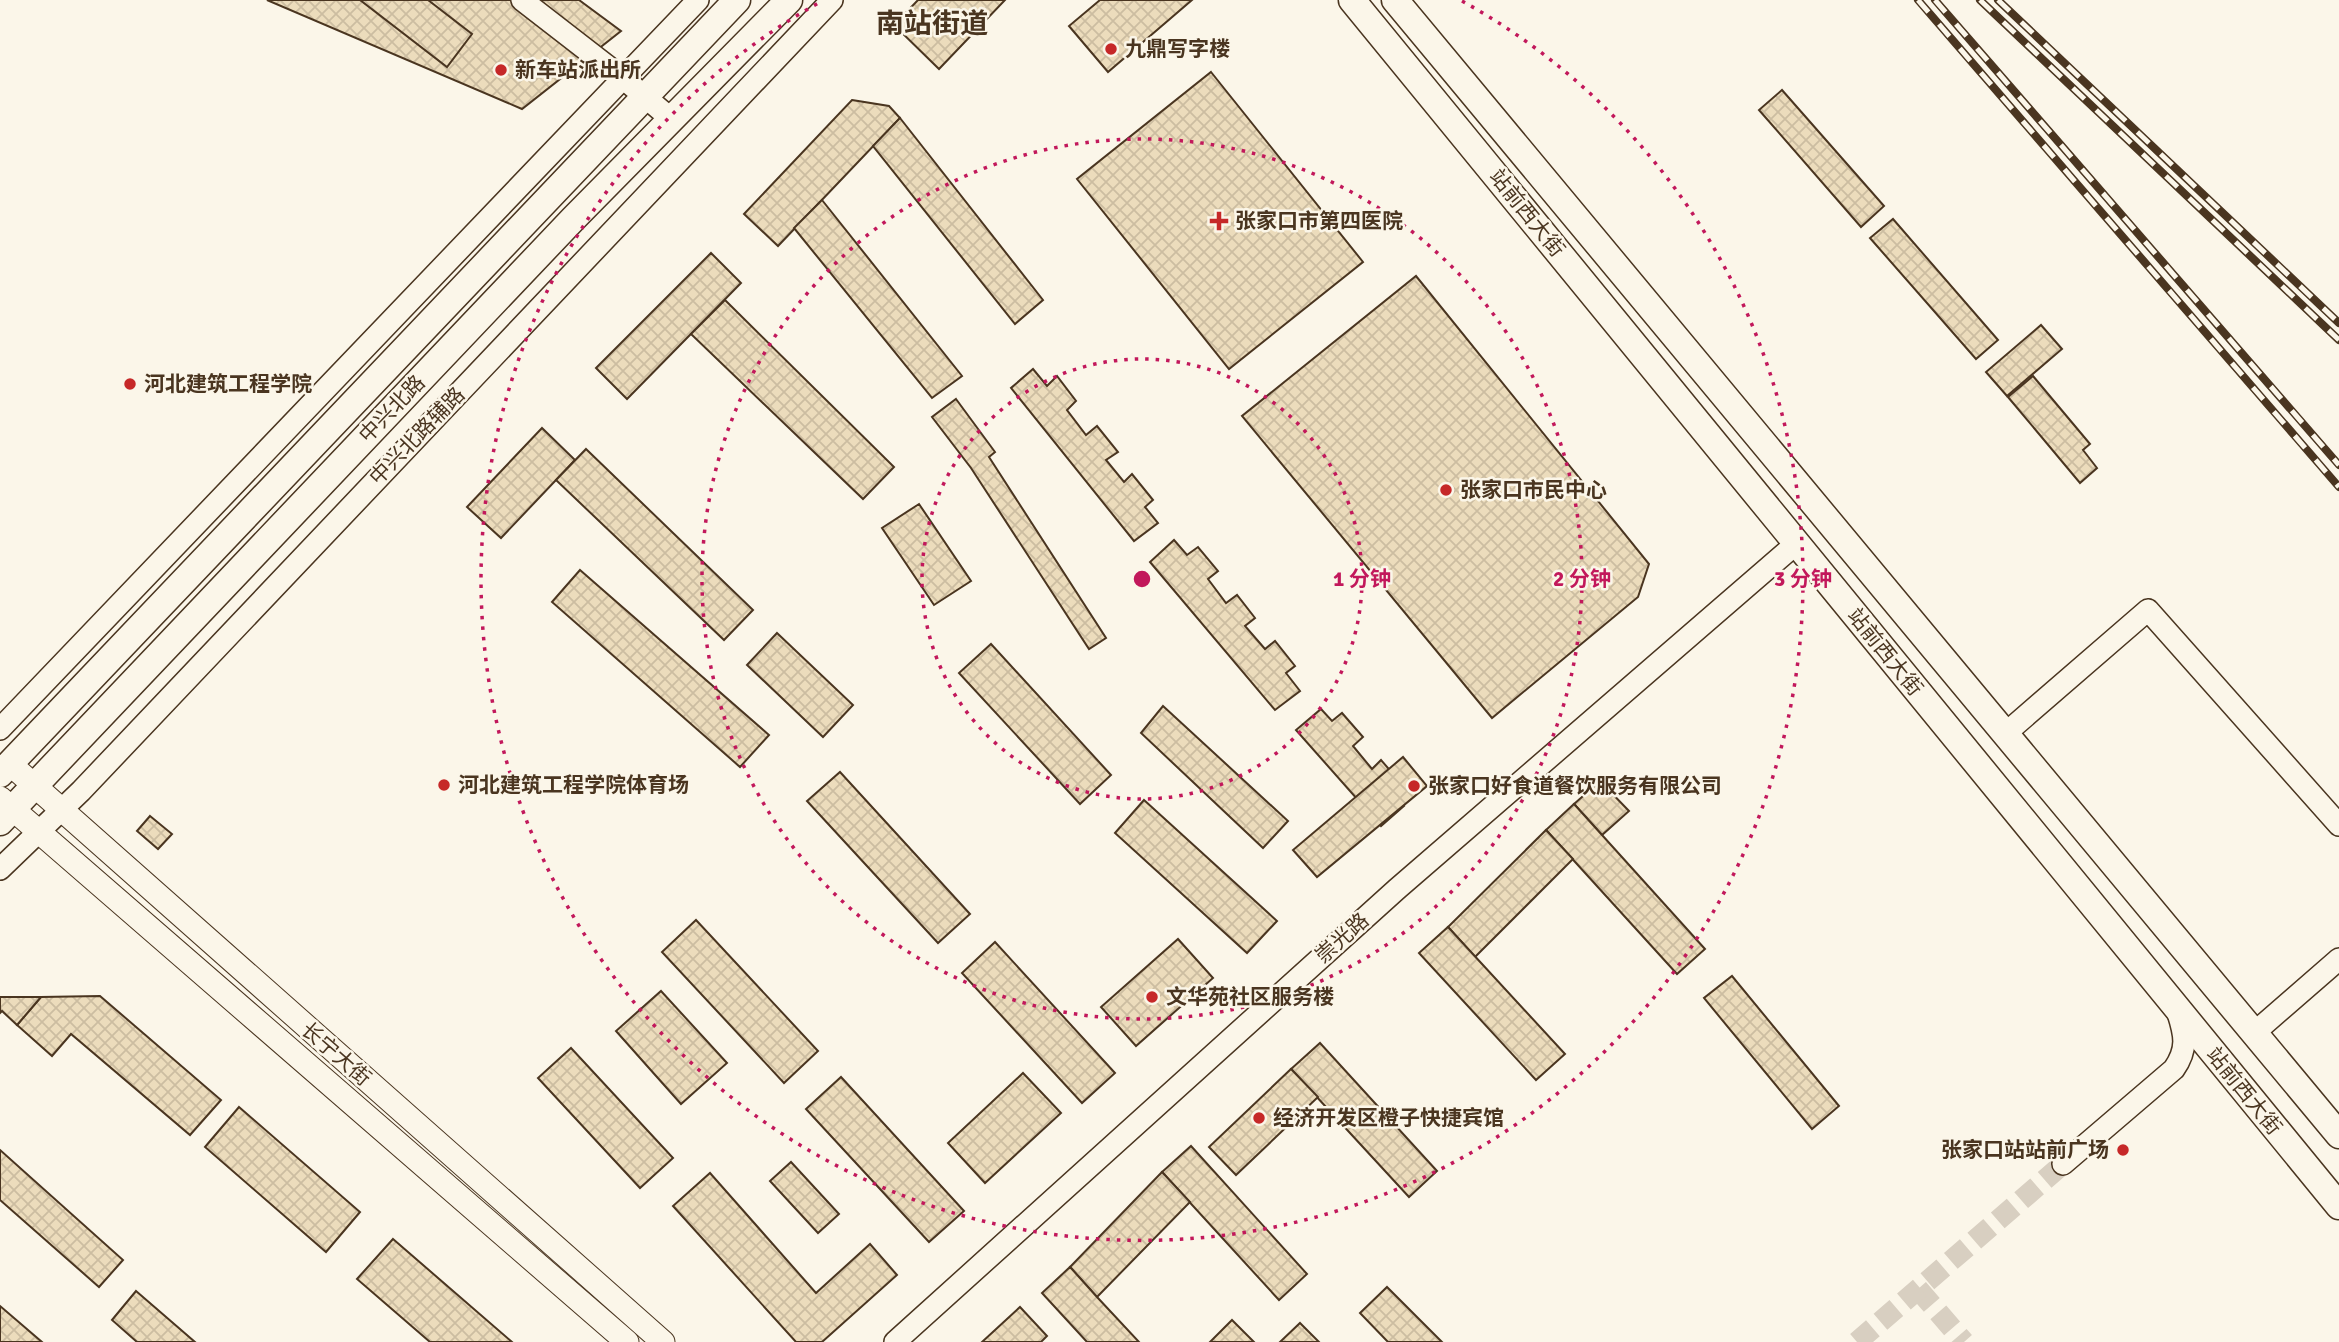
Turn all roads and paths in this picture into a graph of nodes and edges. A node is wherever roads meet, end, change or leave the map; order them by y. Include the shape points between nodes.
1 (522, 0) edge
2 (698, 0) edge
3 (737, 0) edge
4 (789, 0) edge
5 (832, 0) edge
6 (1352, 0) edge
7 (1395, 0) edge
8 (624, 79) junction
9 (647, 97) junction
10 (670, 118) junction
11 (1797, 543) junction
12 (0, 729) edge
13 (2006, 733) junction
14 (5, 769) edge
15 (34, 786) junction
16 (4, 810) edge
17 (61, 811) junction
18 (2339, 825) edge
19 (39, 832) junction
20 (2111, 859) junction
21 (0, 869) edge
22 (2077, 888) junction
23 (2339, 959) edge
24 (2178, 1011) junction
25 (2254, 1033) junction
26 (2339, 1135) edge
27 (2063, 1164) tunnel mouth
28 (2339, 1206) edge
29 (627, 1342) edge
30 (663, 1342) edge
31 (895, 1342) edge

1 - 8 street
2 - 8 street
3 - 9 main road, 中兴北路
4 - 10 main road, 中兴北路
5 - 17 street, 中兴北路辅路
6 - 11 main road, 站前西大街
7 - 13 main road, 站前西大街
8 - 9 street
8 - 12 street
9 - 10 street
9 - 14 main road, 中兴北路
10 - 15 main road, 中兴北路
11 - 22 main road, 站前西大街
11 - 31 street, 崇光路 via 1397,889
13 - 18 street via 2148,610
13 - 20 main road, 站前西大街
14 - 15 main road, 长宁大街
15 - 16 main road, 中兴北路
15 - 17 main road, 长宁大街
16 - 19 main road, 长宁大街
17 - 19 street, 中兴北路辅路
17 - 30 main road, 长宁大街
19 - 21 street, 中兴北路辅路
19 - 29 main road, 长宁大街
20 - 22 main road
20 - 25 main road, 站前西大街
22 - 24 main road, 站前西大街
23 - 25 street
24 - 27 street via 2186,1037 2174,1069
24 - 28 main road, 站前西大街
25 - 26 main road, 站前西大街

